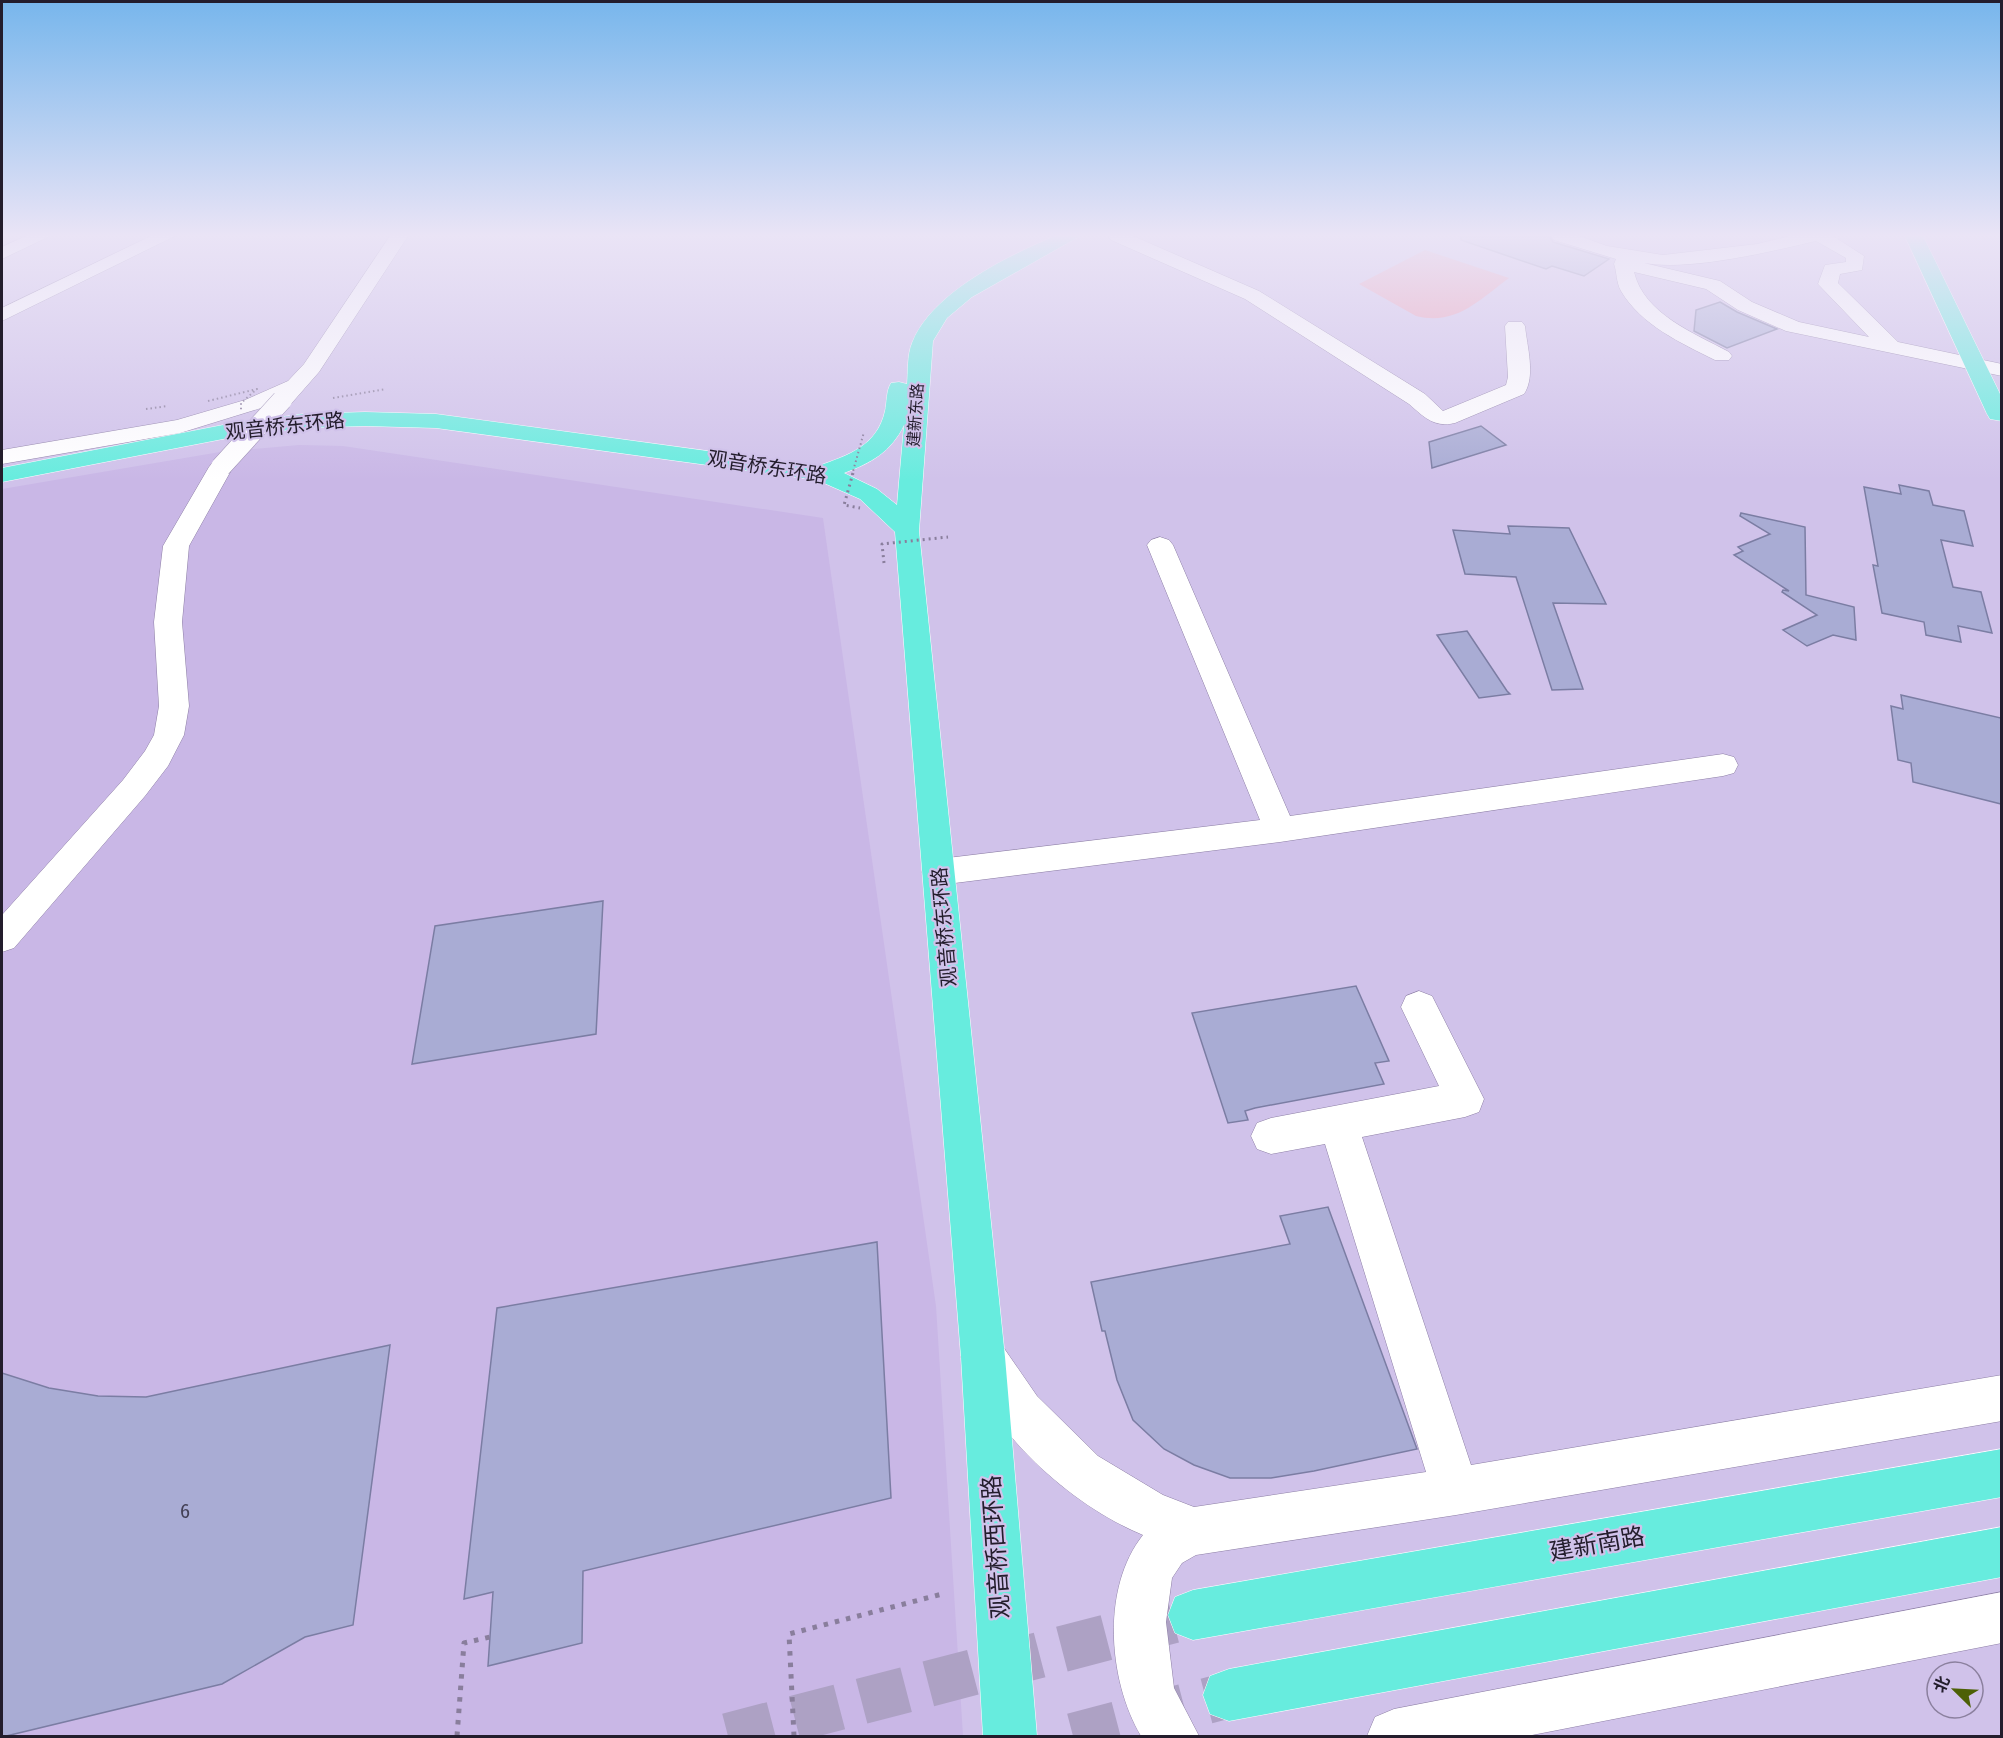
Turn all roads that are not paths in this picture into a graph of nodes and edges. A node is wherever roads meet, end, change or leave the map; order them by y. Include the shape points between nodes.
1 (346, 317) edge
2 (918, 317) edge
3 (938, 317) edge
4 (1287, 317) edge
5 (1656, 317) edge
6 (1770, 317) edge
7 (1861, 317) edge
8 (1952, 317) edge
9 (1970, 317) edge
10 (1515, 326) dead end
11 (1890, 346) junction
12 (1722, 356) dead end
13 (1973, 362) junction
14 (1999, 373) edge
15 (289, 393) junction
16 (2000, 414) edge
17 (2, 457) edge
18 (820, 473) junction
19 (2, 475) edge
20 (907, 531) junction
21 (1160, 545) dead end
22 (1723, 765) dead end
23 (1280, 830) junction
24 (939, 872) junction
25 (14, 910) edge
26 (2, 938) edge
27 (1419, 1007) dead end
28 (1338, 1123) junction
29 (1271, 1136) dead end
30 (983, 1357) junction
31 (2001, 1398) edge
32 (2001, 1473) edge
33 (1456, 1491) junction
34 (1194, 1531) junction
35 (2001, 1552) edge
36 (1193, 1616) tunnel mouth
37 (2001, 1617) edge
38 (1229, 1695) tunnel mouth
39 (1010, 1737) edge
40 (1172, 1737) edge
41 (1394, 1737) edge

1 - 15 street
2 - 18 main road, 建新东路 via 902,343 898,410 887,438 863,456
3 - 20 main road, 建新东路 via 921,345
4 - 10 street via 1417,399 1437,417 1447,418 1516,389 1519,377
5 - 12 street
6 - 11 street via 1793,327
7 - 11 street
8 - 13 main road
9 - 14 main road
11 - 13 street
13 - 14 street
13 - 16 main road
15 - 17 street via 180,426
15 - 25 street, bridge via 221,467 176,546 168,622 174,706 169,735 157,758 134,788
18 - 19 main road, 观音桥东环路 via 436,421 365,419 303,421 223,432
18 - 20 main road, 观音桥东环路 via 862,488
20 - 24 main road, 观音桥东环路
21 - 23 street
22 - 23 street
23 - 24 street
24 - 30 main road, 观音桥东环路
25 - 26 street
27 - 28 street via 1465,1099
28 - 29 street
28 - 33 street
30 - 34 street via 1021,1412 1081,1473 1148,1513
30 - 39 main road, 观音桥西环路
31 - 33 street
32 - 36 main road, 建新南路
33 - 34 street
34 - 40 street via 1165,1546 1149,1572 1141,1607 1143,1665 1154,1708
35 - 38 main road
37 - 41 street

